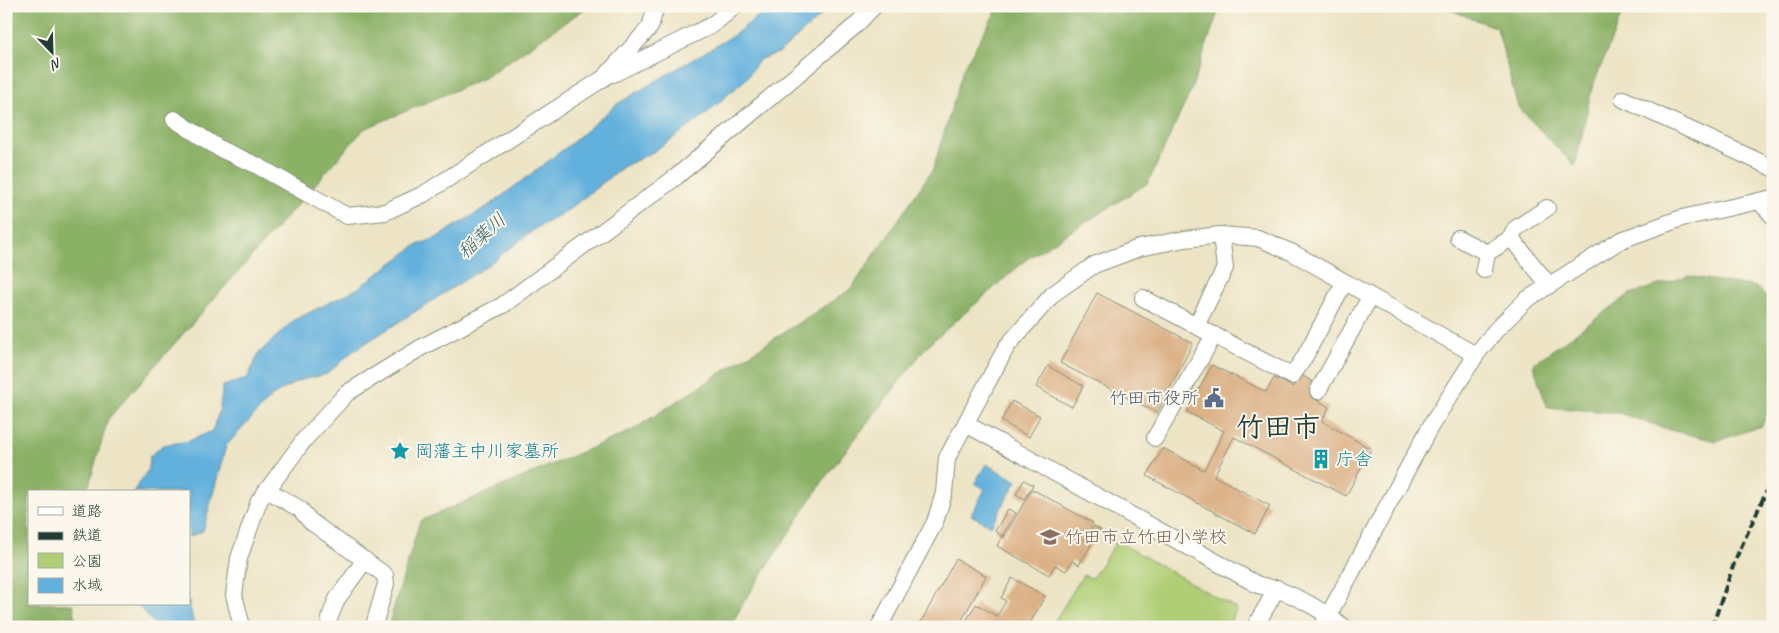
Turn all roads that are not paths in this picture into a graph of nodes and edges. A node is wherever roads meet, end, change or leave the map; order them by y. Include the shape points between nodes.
1 (656, 6) edge
2 (735, 6) edge
3 (874, 6) edge
4 (604, 78) junction
5 (1623, 99) dead end
6 (174, 119) dead end
7 (1773, 168) edge
8 (1766, 200) edge
9 (1547, 208) dead end
10 (1773, 216) edge
11 (1220, 235) junction
12 (1458, 238) dead end
13 (1511, 238) junction
14 (1487, 253) junction
15 (1484, 270) dead end
16 (1344, 283) junction
17 (1549, 284) junction
18 (1370, 297) junction
19 (1143, 298) dead end
20 (1196, 326) junction
21 (1214, 336) junction
22 (1476, 355) junction
23 (1304, 358) junction
24 (1328, 371) junction
25 (1318, 391) dead end
26 (966, 424) junction
27 (1156, 438) dead end
28 (267, 490) junction
29 (365, 560) junction
30 (1277, 588) junction
31 (329, 619) dead end
32 (1325, 621) edge
33 (242, 627) edge
34 (378, 627) edge
35 (879, 627) edge
36 (1256, 627) edge
37 (1344, 627) edge

1 - 4 street via 650,27
2 - 4 street via 712,25
3 - 28 street via 684,171 503,305 422,347 347,393 304,440
4 - 6 street via 424,194 385,212 347,216 256,165 220,150
5 - 7 street
8 - 10 street
8 - 17 street via 1682,218 1622,240
9 - 13 street via 1515,229
11 - 16 street via 1258,238 1293,253
11 - 20 street via 1226,268
11 - 26 street via 1139,248 1094,265 1054,294 1008,346
12 - 14 street
13 - 14 street
13 - 17 street
14 - 15 street
16 - 18 street
16 - 23 street
17 - 22 street via 1494,331
18 - 22 street
18 - 24 street
19 - 20 street
20 - 21 street
21 - 23 street via 1292,376
21 - 27 street
22 - 32 street via 1430,427
23 - 24 street
24 - 25 street
26 - 30 street via 1258,585
26 - 35 street via 947,458 944,493 935,522
28 - 29 street via 300,509 310,521
28 - 33 street via 259,501 239,558 234,595
29 - 31 street via 337,599
29 - 34 street via 385,575 386,584 375,622
30 - 32 street
30 - 36 street
32 - 37 street

